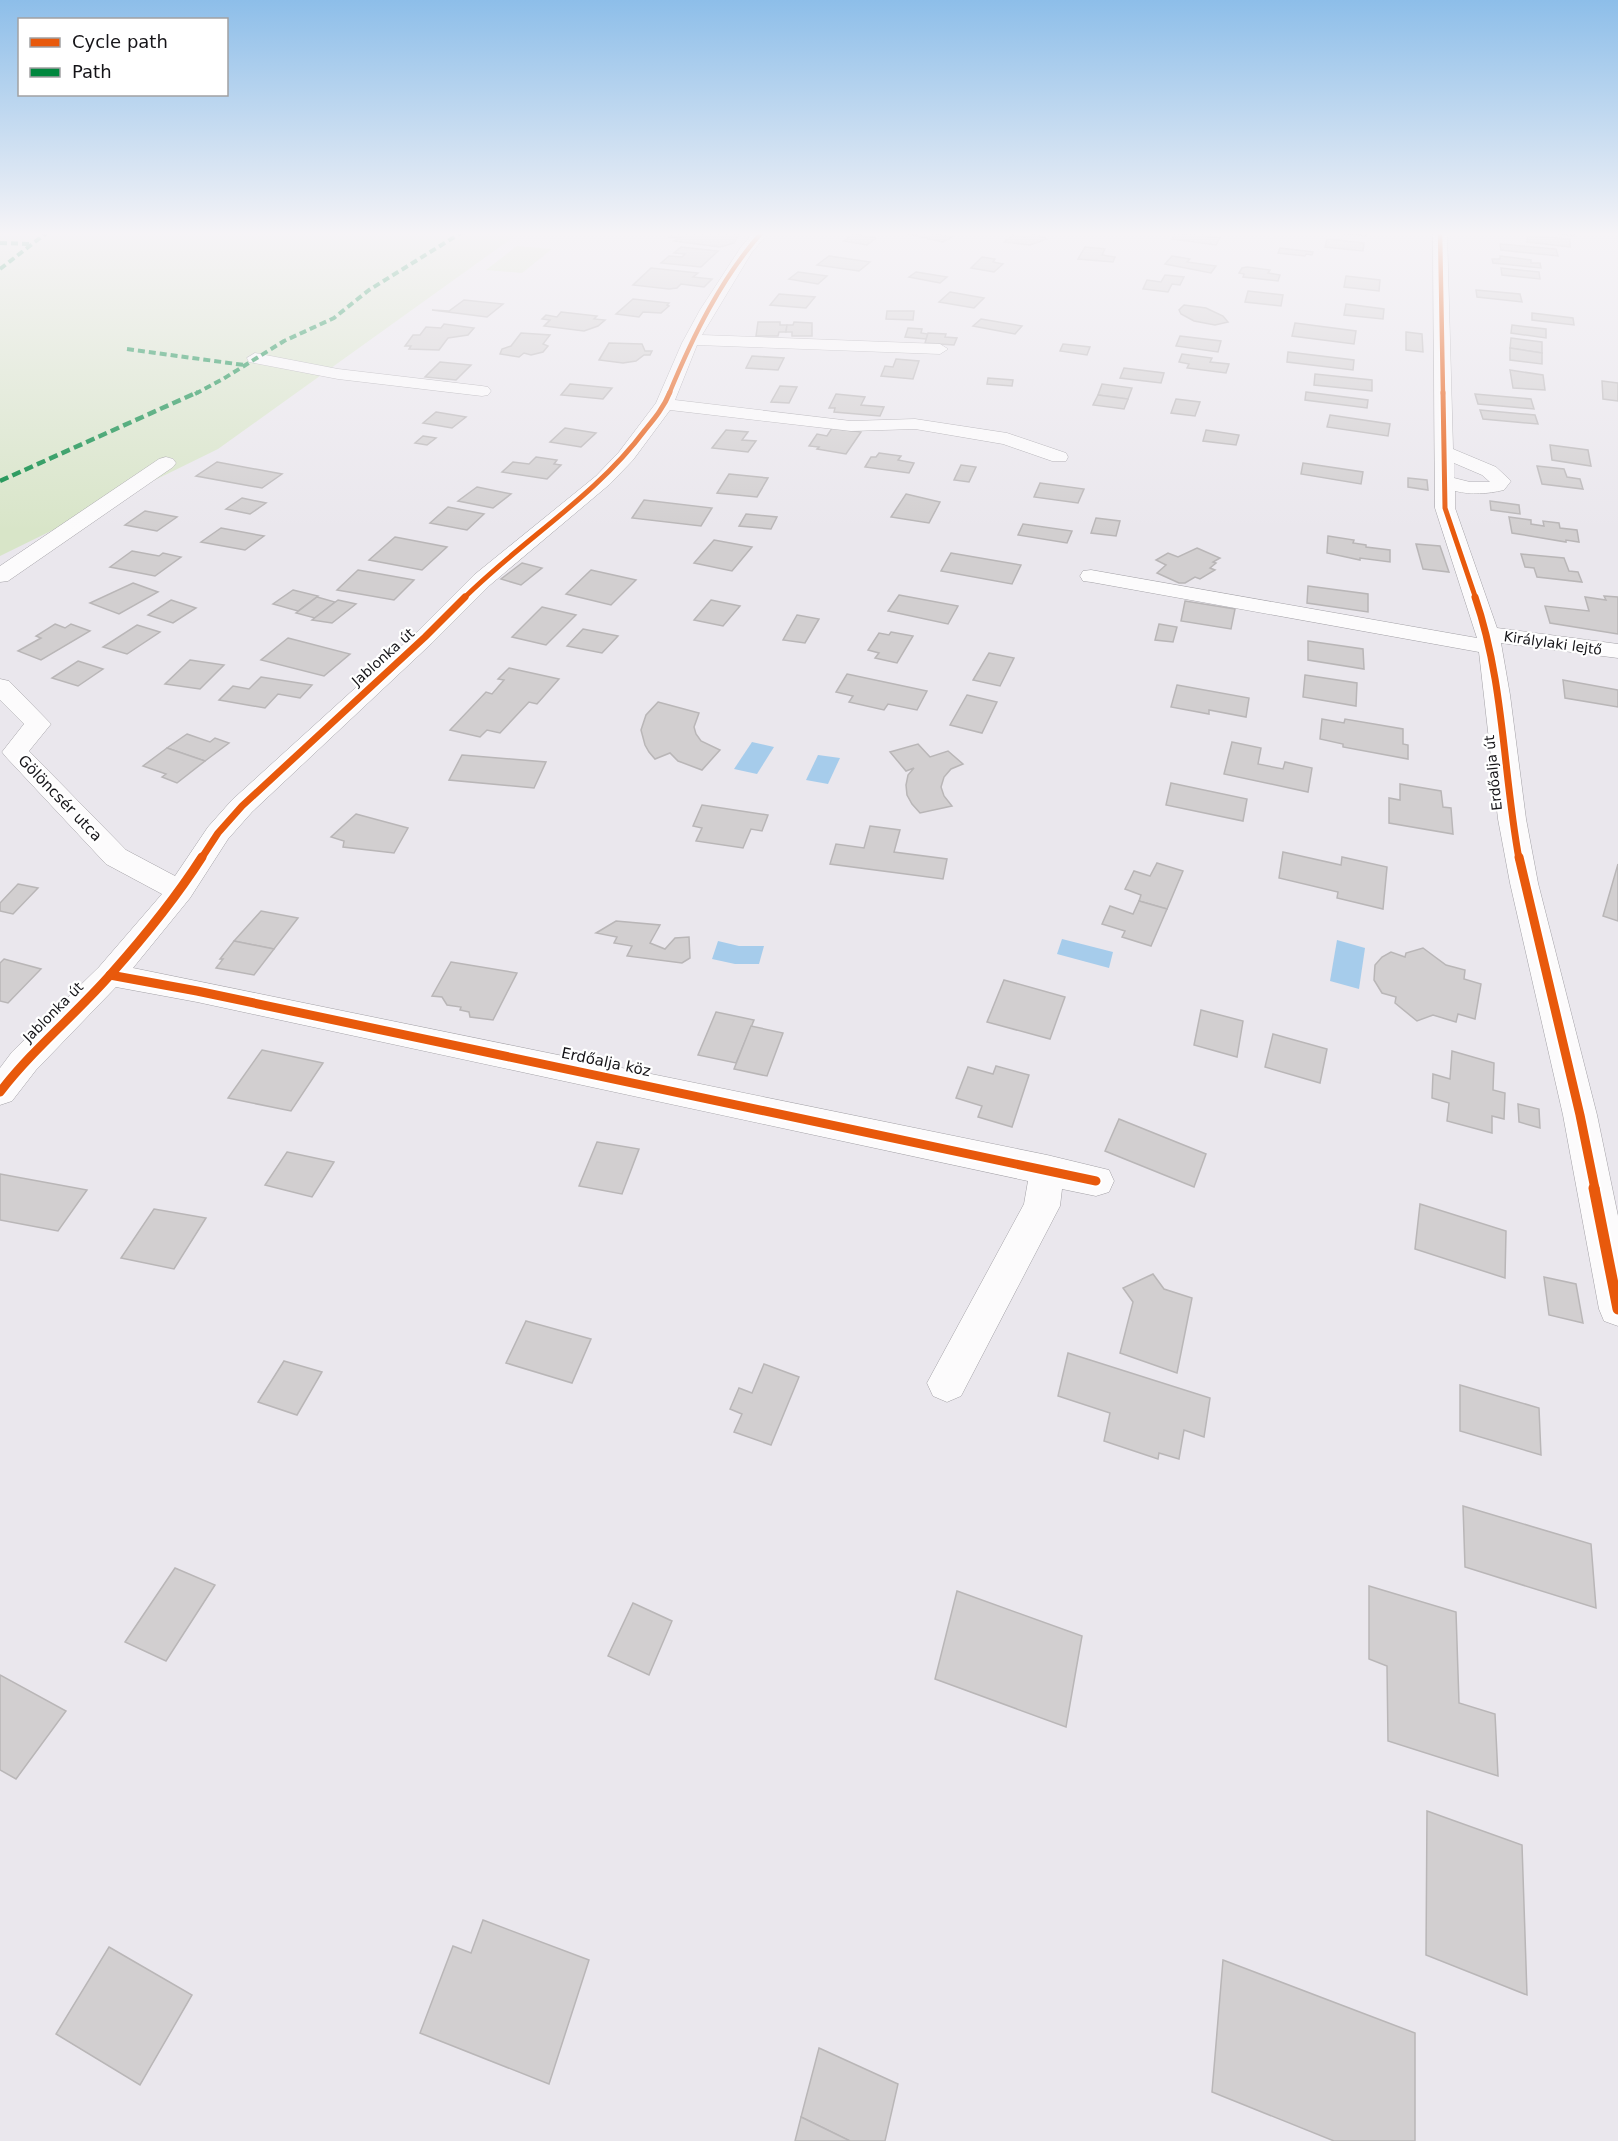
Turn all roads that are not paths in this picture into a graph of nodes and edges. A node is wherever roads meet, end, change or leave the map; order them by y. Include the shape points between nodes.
1 (697, 331) edge
2 (1442, 331) edge
3 (692, 340) junction
4 (940, 349) dead end
5 (255, 358) dead end
6 (482, 391) dead end
7 (666, 404) junction
8 (1444, 452) junction
9 (1059, 457) dead end
10 (166, 463) dead end
11 (1444, 481) junction
12 (0, 576) edge
13 (1090, 578) dead end
14 (1489, 641) junction
15 (1618, 651) edge
16 (0, 686) edge
17 (8, 753) edge
18 (180, 891) junction
19 (110, 975) junction
20 (0, 1092) edge
21 (1047, 1170) junction
22 (1096, 1181) dead end
23 (1618, 1309) edge
24 (947, 1383) dead end

1 - 3 street, Jablonka út
2 - 8 street, Erdőalja út
3 - 4 street
3 - 7 street, Jablonka út
5 - 6 street via 338,374
7 - 9 street via 851,426 915,424 1007,439
7 - 18 street, Jablonka út via 603,480 573,505 530,523 425,637 268,780 218,833
8 - 11 street, Erdőalja út
8 - 11 street via 1489,471 1501,481 1497,486 1481,489
10 - 12 street
11 - 14 street, Erdőalja út via 1450,526
13 - 14 street
14 - 15 street, Királylaki lejtő
14 - 23 street, Erdőalja út via 1524,883 1580,1115
16 - 17 street, Gölöncsér utca via 38,724
17 - 18 street, Gölöncsér utca via 116,857
18 - 19 street, Jablonka út
19 - 20 street, Jablonka út via 24,1061
19 - 21 street, Erdőalja köz
21 - 22 street, Erdőalja köz
21 - 24 street via 1042,1206

